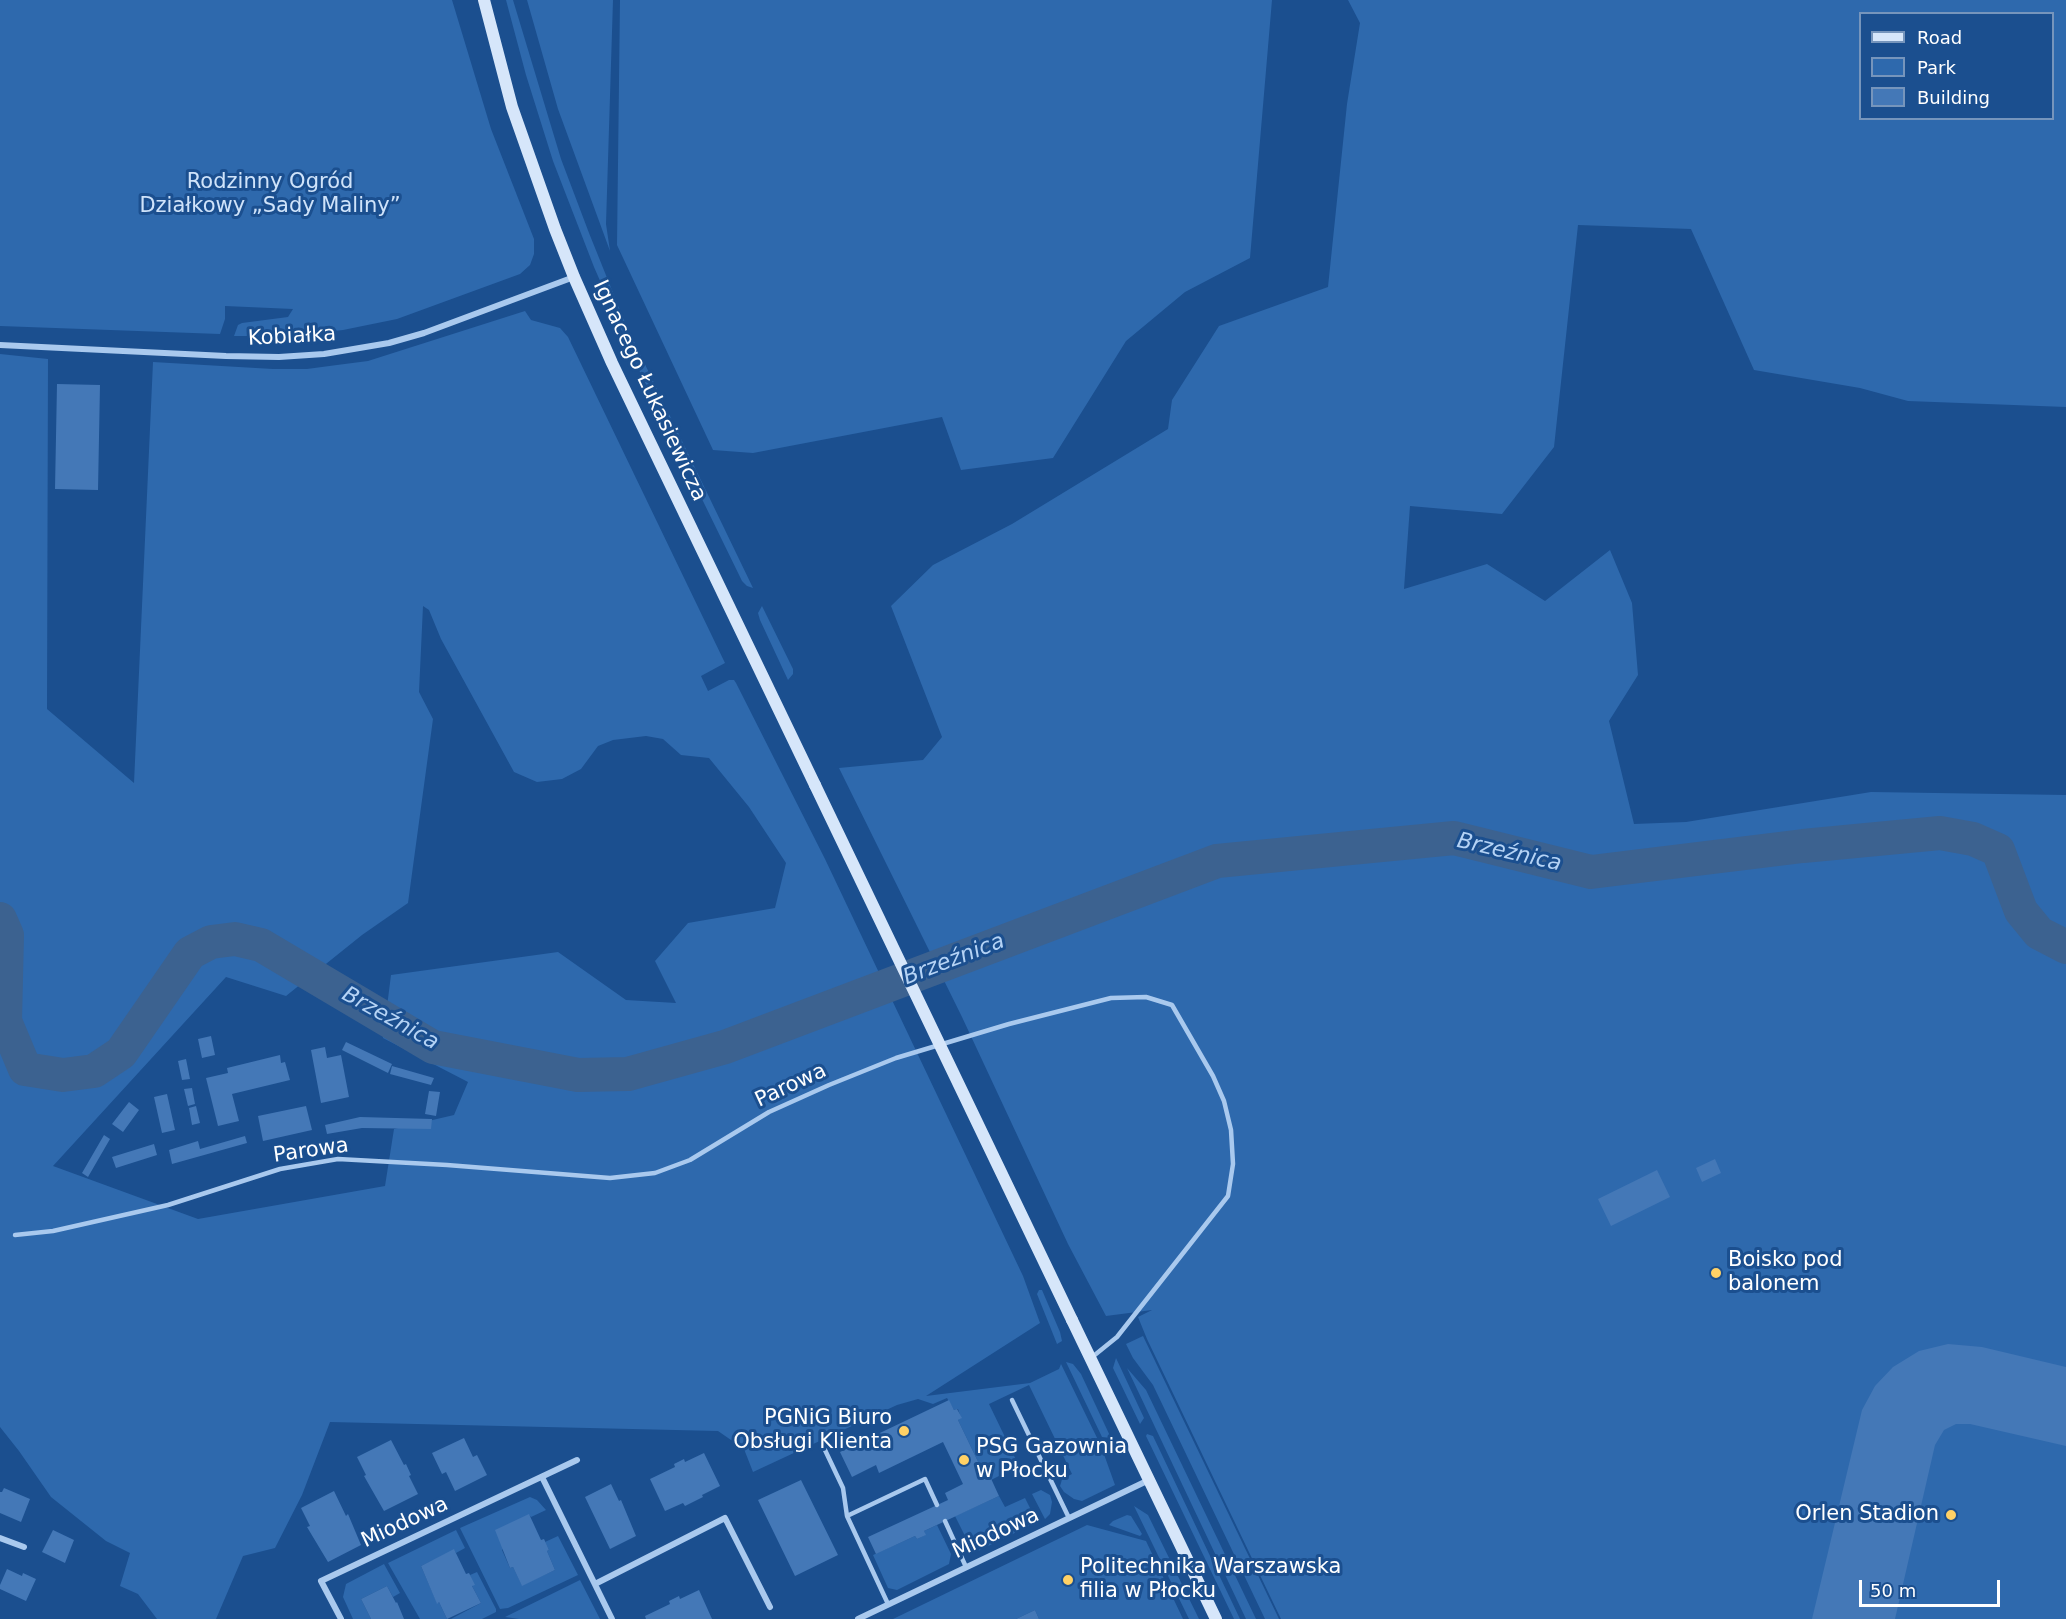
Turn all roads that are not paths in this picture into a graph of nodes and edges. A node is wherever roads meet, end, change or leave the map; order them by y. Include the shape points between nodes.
1 (484, 0) edge
2 (574, 277) junction
3 (0, 345) edge
4 (15, 1235) dead end
5 (1091, 1358) junction
6 (1012, 1400) dead end
7 (825, 1450) dead end
8 (577, 1460) dead end
9 (542, 1477) junction
10 (1149, 1480) junction
11 (937, 1505) dead end
12 (847, 1516) junction
13 (1069, 1518) junction
14 (945, 1521) dead end
15 (0, 1538) edge
16 (24, 1546) dead end
17 (966, 1567) junction
18 (595, 1584) junction
19 (888, 1604) junction
20 (770, 1607) dead end
21 (341, 1619) edge
22 (612, 1619) edge
23 (858, 1619) edge
24 (1216, 1619) edge

1 - 2 street, Ignacego Łukasiewicza via 512,107
2 - 3 street, Kobiałka via 424,333 324,354 226,356
2 - 5 street, Ignacego Łukasiewicza, bridge via 814,786
4 - 5 lane, Parowa via 53,1231 157,1207 280,1169 338,1159 610,1178 655,1173 690,1160 769,1112 896,1058 1111,998 1146,998 1172,1005 1213,1076 1231,1130 1233,1164 1228,1196 1117,1337
5 - 10 street
6 - 13 lane
7 - 12 lane via 843,1488
8 - 9 street, Miodowa
9 - 18 street
9 - 21 street, Miodowa via 321,1581
10 - 13 street, Miodowa
10 - 24 street
11 - 12 lane via 925,1479
12 - 19 lane
13 - 17 street, Miodowa
14 - 17 lane
15 - 16 street
17 - 19 street, Miodowa
18 - 20 street via 725,1518
18 - 22 street
19 - 23 street, Miodowa

